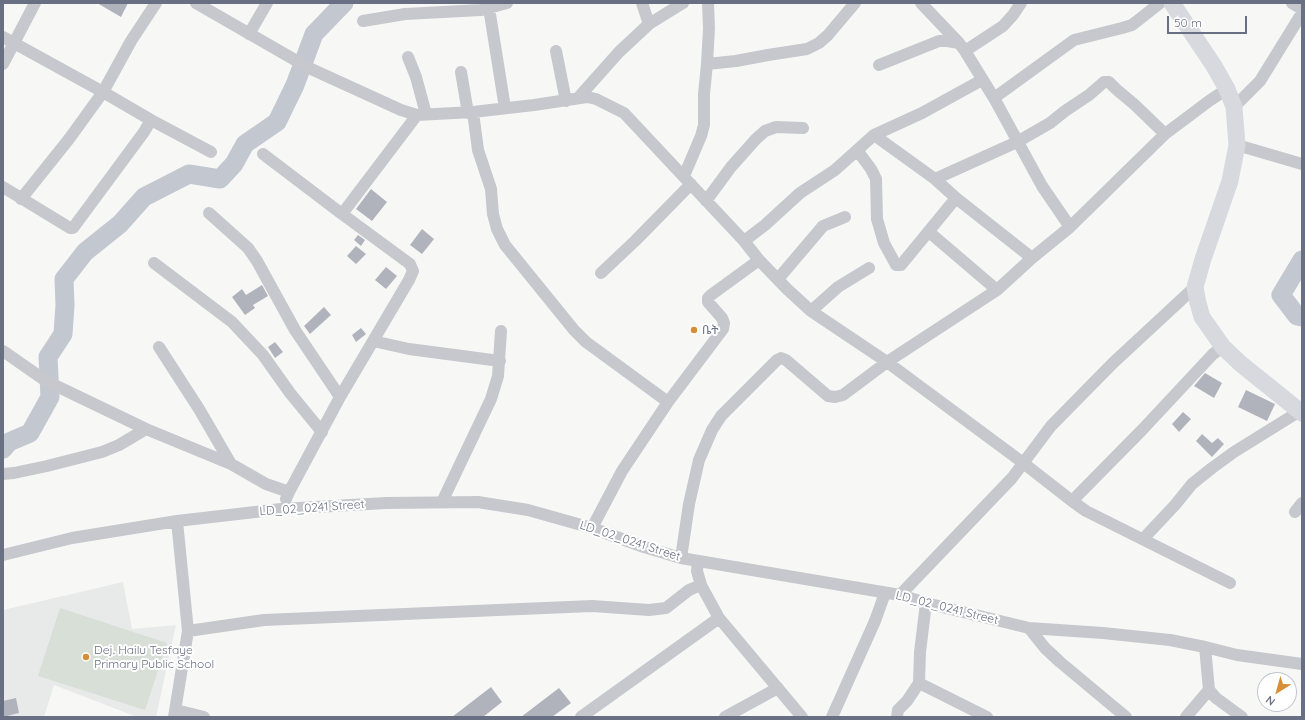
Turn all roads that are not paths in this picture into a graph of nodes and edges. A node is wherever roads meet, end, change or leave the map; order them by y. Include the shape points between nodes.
1 (35, 3) edge
2 (156, 3) edge
3 (196, 3) edge
4 (267, 3) edge
5 (506, 3) edge
6 (642, 3) edge
7 (683, 3) edge
8 (708, 3) edge
9 (855, 3) edge
10 (1021, 3) edge
11 (1160, 3) edge
12 (1172, 3) edge
13 (1292, 3) edge
14 (928, 5) edge
15 (483, 7) edge
16 (1302, 9) edge
17 (1302, 13) edge
18 (363, 21) dead end
19 (650, 24) junction
20 (249, 34) junction
21 (8, 40) edge
22 (962, 47) junction
23 (556, 51) dead end
24 (408, 57) dead end
25 (3, 64) edge
26 (707, 64) junction
27 (879, 65) dead end
28 (461, 72) dead end
29 (982, 80) junction
30 (1227, 89) junction
31 (102, 92) junction
32 (578, 98) junction
33 (994, 98) junction
34 (566, 101) junction
35 (1234, 107) junction
36 (505, 108) junction
37 (471, 113) junction
38 (422, 115) junction
39 (151, 120) junction
40 (803, 128) dead end
41 (1165, 134) junction
42 (874, 135) junction
43 (1017, 142) junction
44 (1237, 145) junction
45 (856, 150) junction
46 (211, 152) dead end
47 (263, 154) dead end
48 (1302, 164) edge
49 (935, 179) junction
50 (687, 180) junction
51 (3, 187) edge
52 (956, 198) junction
53 (21, 199) junction
54 (706, 200) junction
55 (209, 213) dead end
56 (342, 214) junction
57 (845, 217) dead end
58 (1070, 227) junction
59 (929, 232) junction
60 (744, 241) junction
61 (1032, 258) junction
62 (759, 260) junction
63 (154, 263) dead end
64 (869, 268) dead end
65 (601, 273) dead end
66 (778, 280) junction
67 (1195, 287) junction
68 (997, 290) junction
69 (811, 311) junction
70 (501, 331) dead end
71 (373, 341) junction
72 (159, 347) dead end
73 (1223, 347) junction
74 (3, 351) edge
75 (500, 361) junction
76 (887, 362) junction
77 (340, 397) junction
78 (668, 402) junction
79 (1301, 412) edge
80 (146, 429) junction
81 (322, 432) junction
82 (1022, 462) junction
83 (231, 464) junction
84 (3, 474) edge
85 (289, 492) junction
86 (1072, 501) junction
87 (442, 502) junction
88 (281, 509) junction
89 (177, 521) junction
90 (592, 528) junction
91 (1143, 539) junction
92 (3, 555) edge
93 (681, 558) junction
94 (698, 561) junction
95 (1230, 583) dead end
96 (701, 585) junction
97 (886, 593) junction
98 (900, 595) junction
99 (926, 603) junction
100 (719, 618) junction
101 (1029, 628) junction
102 (188, 631) junction
103 (1205, 647) junction
104 (1302, 664) edge
105 (919, 683) junction
106 (778, 688) junction
107 (1210, 690) junction
108 (175, 714) edge
109 (204, 717) edge
110 (581, 717) edge
111 (724, 717) edge
112 (802, 717) edge
113 (832, 717) edge
114 (897, 717) edge
115 (987, 717) edge
116 (1126, 717) edge
117 (1186, 717) edge
118 (1242, 717) edge

1 - 21 street
2 - 31 street
3 - 20 street
4 - 20 street
5 - 15 street
6 - 19 street
7 - 19 street
8 - 26 street
9 - 26 street via 828,35 808,49
10 - 22 street via 1003,26
11 - 33 street via 1132,25 1074,40
12 - 30 main road
13 - 16 street
14 - 22 street
15 - 18 street
15 - 36 street
17 - 35 street via 1260,81
19 - 32 street via 619,52
20 - 38 street via 304,66 401,110
21 - 25 street
21 - 31 street
22 - 27 street via 947,41 939,41
22 - 29 street
23 - 34 street
24 - 38 street via 416,77
26 - 50 street via 704,125
28 - 37 street
29 - 33 street
29 - 42 street via 922,113
30 - 35 main road
30 - 41 street
31 - 39 street
31 - 53 street via 69,140
32 - 34 street
32 - 50 street via 596,99 624,113
33 - 43 street
34 - 36 street
35 - 44 main road
36 - 37 street
37 - 38 street
37 - 78 street via 478,150 491,189 496,229 505,245 586,342
38 - 56 street
39 - 46 street
39 - 53 street via 73,228
40 - 54 street via 776,127 765,131 731,167
41 - 43 street via 1109,82 1104,82 1050,123
41 - 58 street
42 - 45 street
42 - 49 street
43 - 49 street
43 - 58 street via 1042,186
44 - 48 street
44 - 67 main road via 1230,181
45 - 59 street via 876,179 877,219 884,243 896,266 901,265
45 - 60 street via 835,170 800,193
47 - 56 street
49 - 52 street
50 - 54 street
50 - 65 street via 635,241
51 - 53 street
52 - 59 street
52 - 61 street
54 - 60 street
55 - 77 street via 248,248 296,330
56 - 71 street via 410,264 413,271
57 - 66 street via 824,226
58 - 61 street
59 - 68 street
60 - 62 street
61 - 68 street
62 - 66 street
62 - 78 street via 708,298 708,302 722,318 723,329
63 - 81 street via 232,322 263,355
64 - 69 street via 838,287
66 - 69 street
67 - 73 main road via 1202,317
67 - 82 street via 1113,363 1051,426
68 - 76 street
69 - 76 street
70 - 75 street
71 - 75 street via 409,349
71 - 77 street
72 - 83 street
73 - 79 main road
73 - 86 street via 1213,354
74 - 80 street via 46,381
75 - 87 street via 491,399
76 - 82 street
76 - 93 street via 843,395 835,397 828,396 786,360 777,360 721,416 712,430 699,460 688,504
77 - 81 street
78 - 90 street via 622,471
79 - 91 street via 1234,452 1192,484
80 - 83 street
80 - 84 street via 102,452
81 - 85 street
82 - 86 street
82 - 98 street via 1012,478
83 - 85 street via 266,484
85 - 88 street
86 - 91 street via 1086,511
87 - 88 street, LD_02_0241 Street
87 - 90 street, LD_02_0241 Street via 478,502 528,510
88 - 89 street, LD_02_0241 Street
89 - 92 street, LD_02_0241 Street via 72,538
89 - 102 street
90 - 93 street, LD_02_0241 Street
91 - 95 street
93 - 94 street, LD_02_0241 Street
94 - 96 street
94 - 97 street, LD_02_0241 Street
96 - 100 street
96 - 102 street via 689,590 666,608 649,610 592,606 264,620
97 - 98 street, LD_02_0241 Street
97 - 113 street
98 - 99 street, LD_02_0241 Street
99 - 101 street, LD_02_0241 Street
99 - 105 street
100 - 106 street
100 - 110 street
101 - 103 street, LD_02_0241 Street via 1163,639
101 - 116 street via 1060,662
102 - 108 street
103 - 104 street, LD_02_0241 Street via 1237,655
103 - 107 street
105 - 114 street via 898,710
105 - 115 street
106 - 111 street
106 - 112 street
107 - 117 street
107 - 118 street via 1216,698
108 - 109 street

